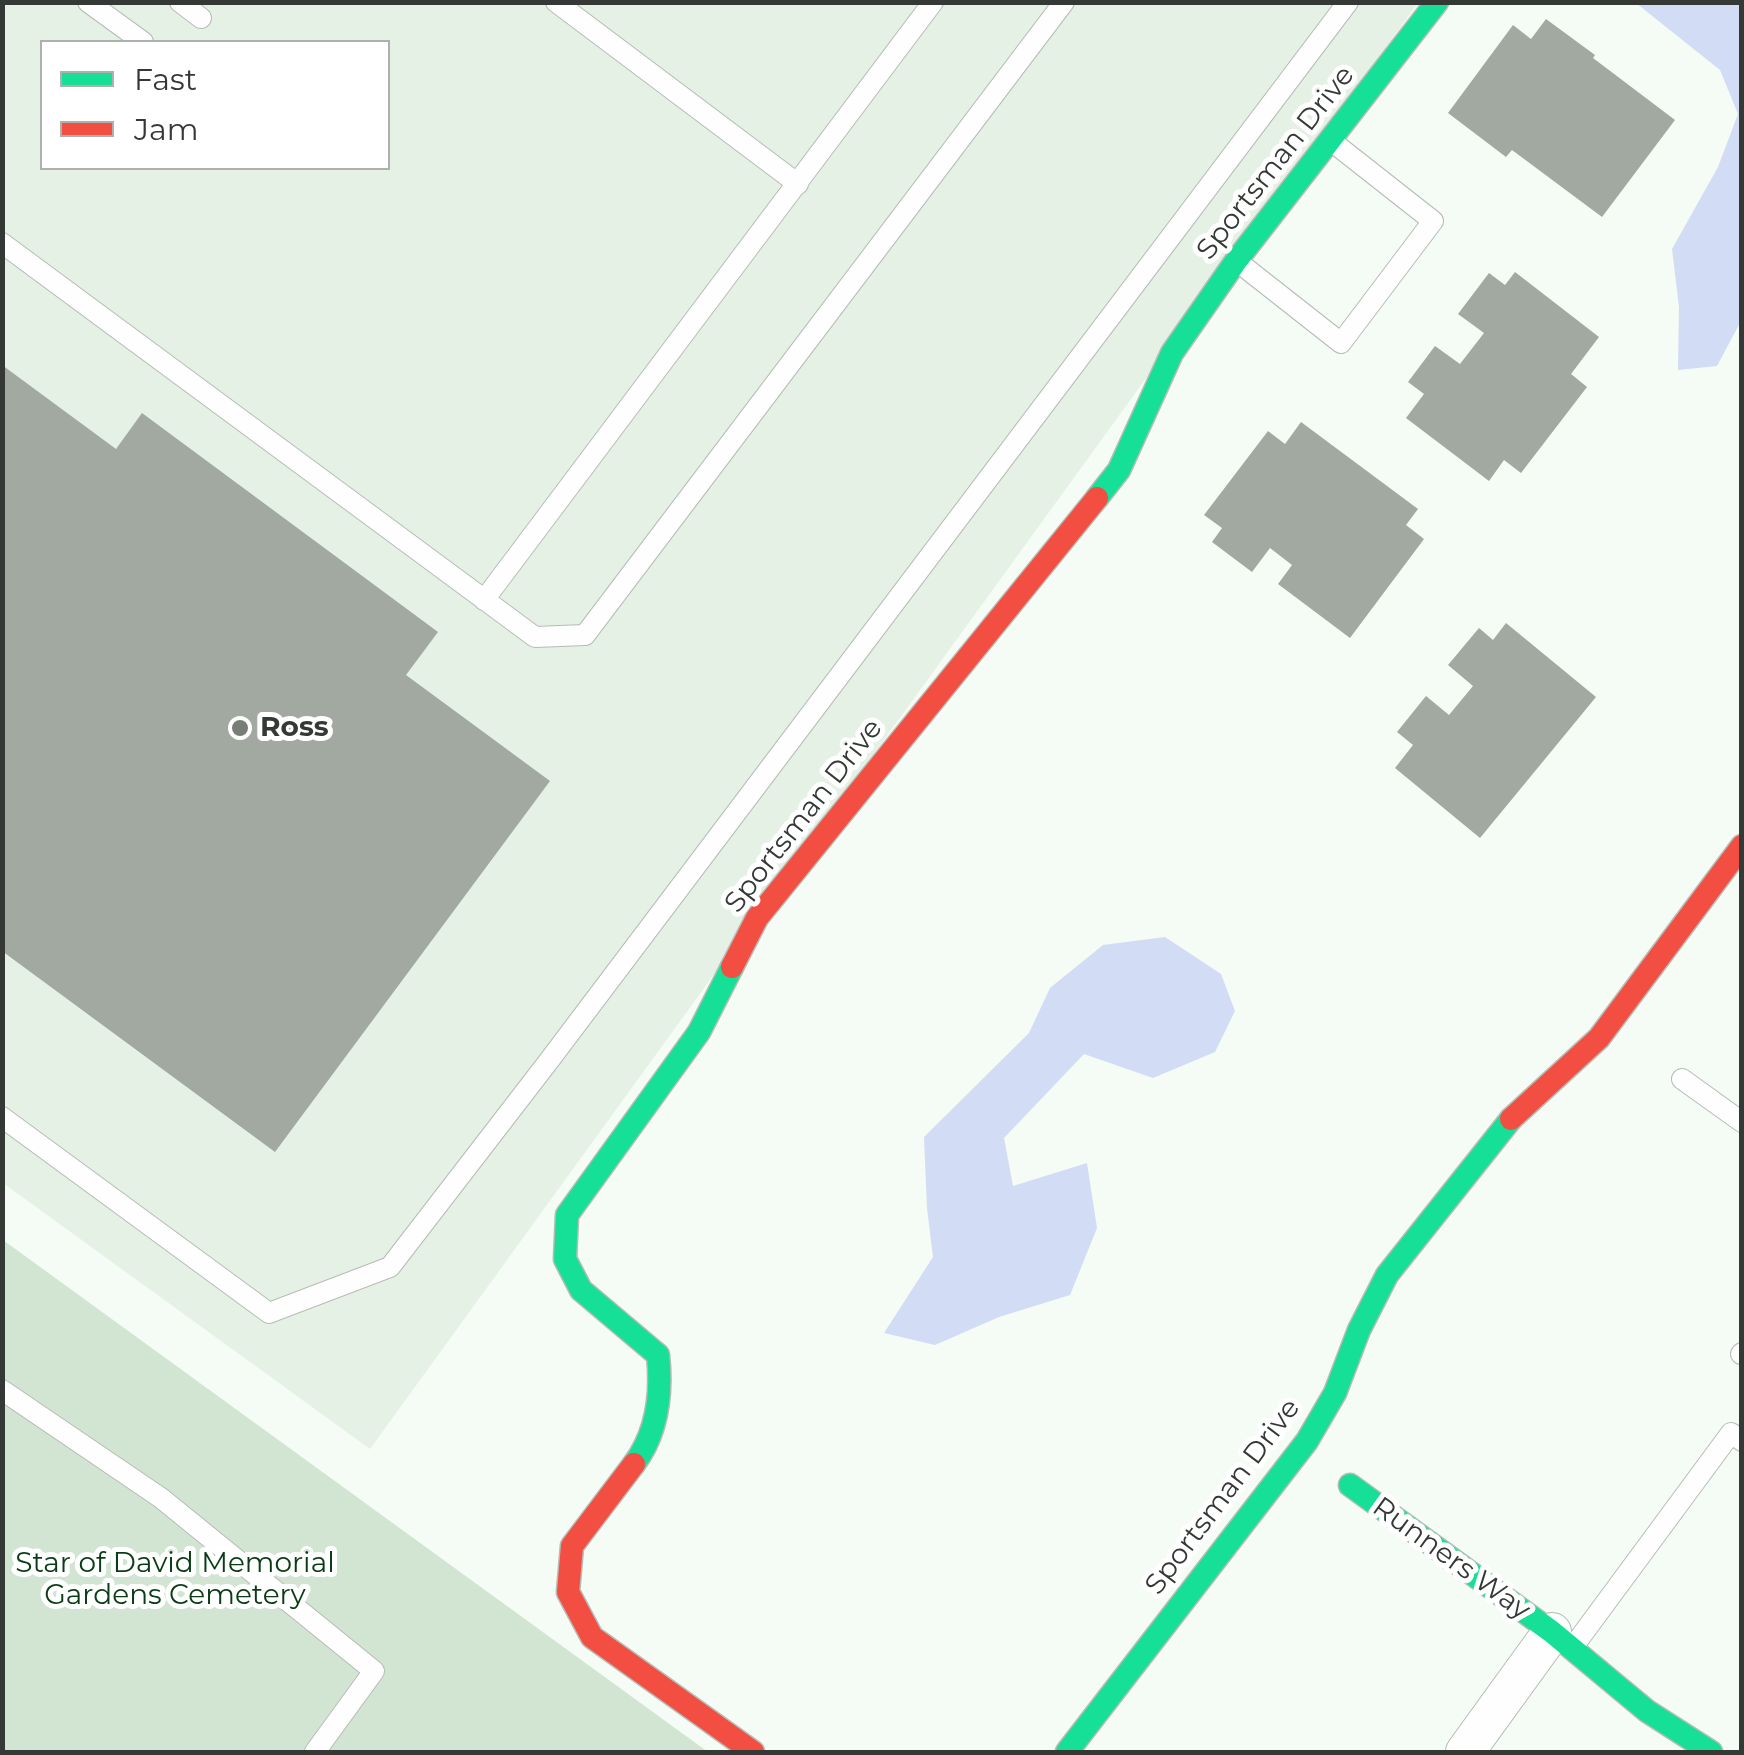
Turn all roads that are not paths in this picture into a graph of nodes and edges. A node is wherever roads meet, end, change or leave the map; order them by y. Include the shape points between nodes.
1 (88, 2) edge
2 (180, 2) edge
3 (556, 2) edge
4 (933, 2) edge
5 (1064, 2) edge
6 (1348, 2) edge
7 (1437, 2) edge
8 (201, 18) dead end
9 (140, 40) edge
10 (1330, 140) junction
11 (798, 184) junction
12 (2, 244) edge
13 (1236, 261) junction
14 (484, 600) junction
15 (1742, 846) edge
16 (1682, 1080) dead end
17 (2, 1117) edge
18 (1742, 1122) edge
19 (2, 1390) edge
20 (1742, 1441) edge
21 (1350, 1485) dead end
22 (1562, 1640) junction
23 (315, 1752) edge
24 (753, 1752) edge
25 (1067, 1752) edge
26 (1466, 1752) edge
27 (1711, 1752) edge

1 - 9 lane
2 - 8 lane
3 - 11 lane
4 - 11 lane
5 - 14 lane via 585,635 534,637
6 - 17 lane via 390,1267 269,1313
7 - 10 street, Sportsman Drive
10 - 13 street, Sportsman Drive
10 - 13 lane via 1434,221 1341,343
11 - 14 lane
12 - 14 lane
13 - 24 street, Sportsman Drive via 1172,353 1119,470 757,918 699,1032 567,1215 565,1259 581,1290 658,1355 661,1386 644,1452 572,1546 568,1592 592,1637
15 - 25 street, Sportsman Drive via 1599,1038 1514,1117 1388,1274 1307,1441
16 - 18 lane
19 - 23 lane via 161,1498 374,1670
20 - 22 lane via 1731,1433
21 - 22 street, Runners Way
22 - 26 street, Runners Way
22 - 27 street, Runners Way via 1648,1711

